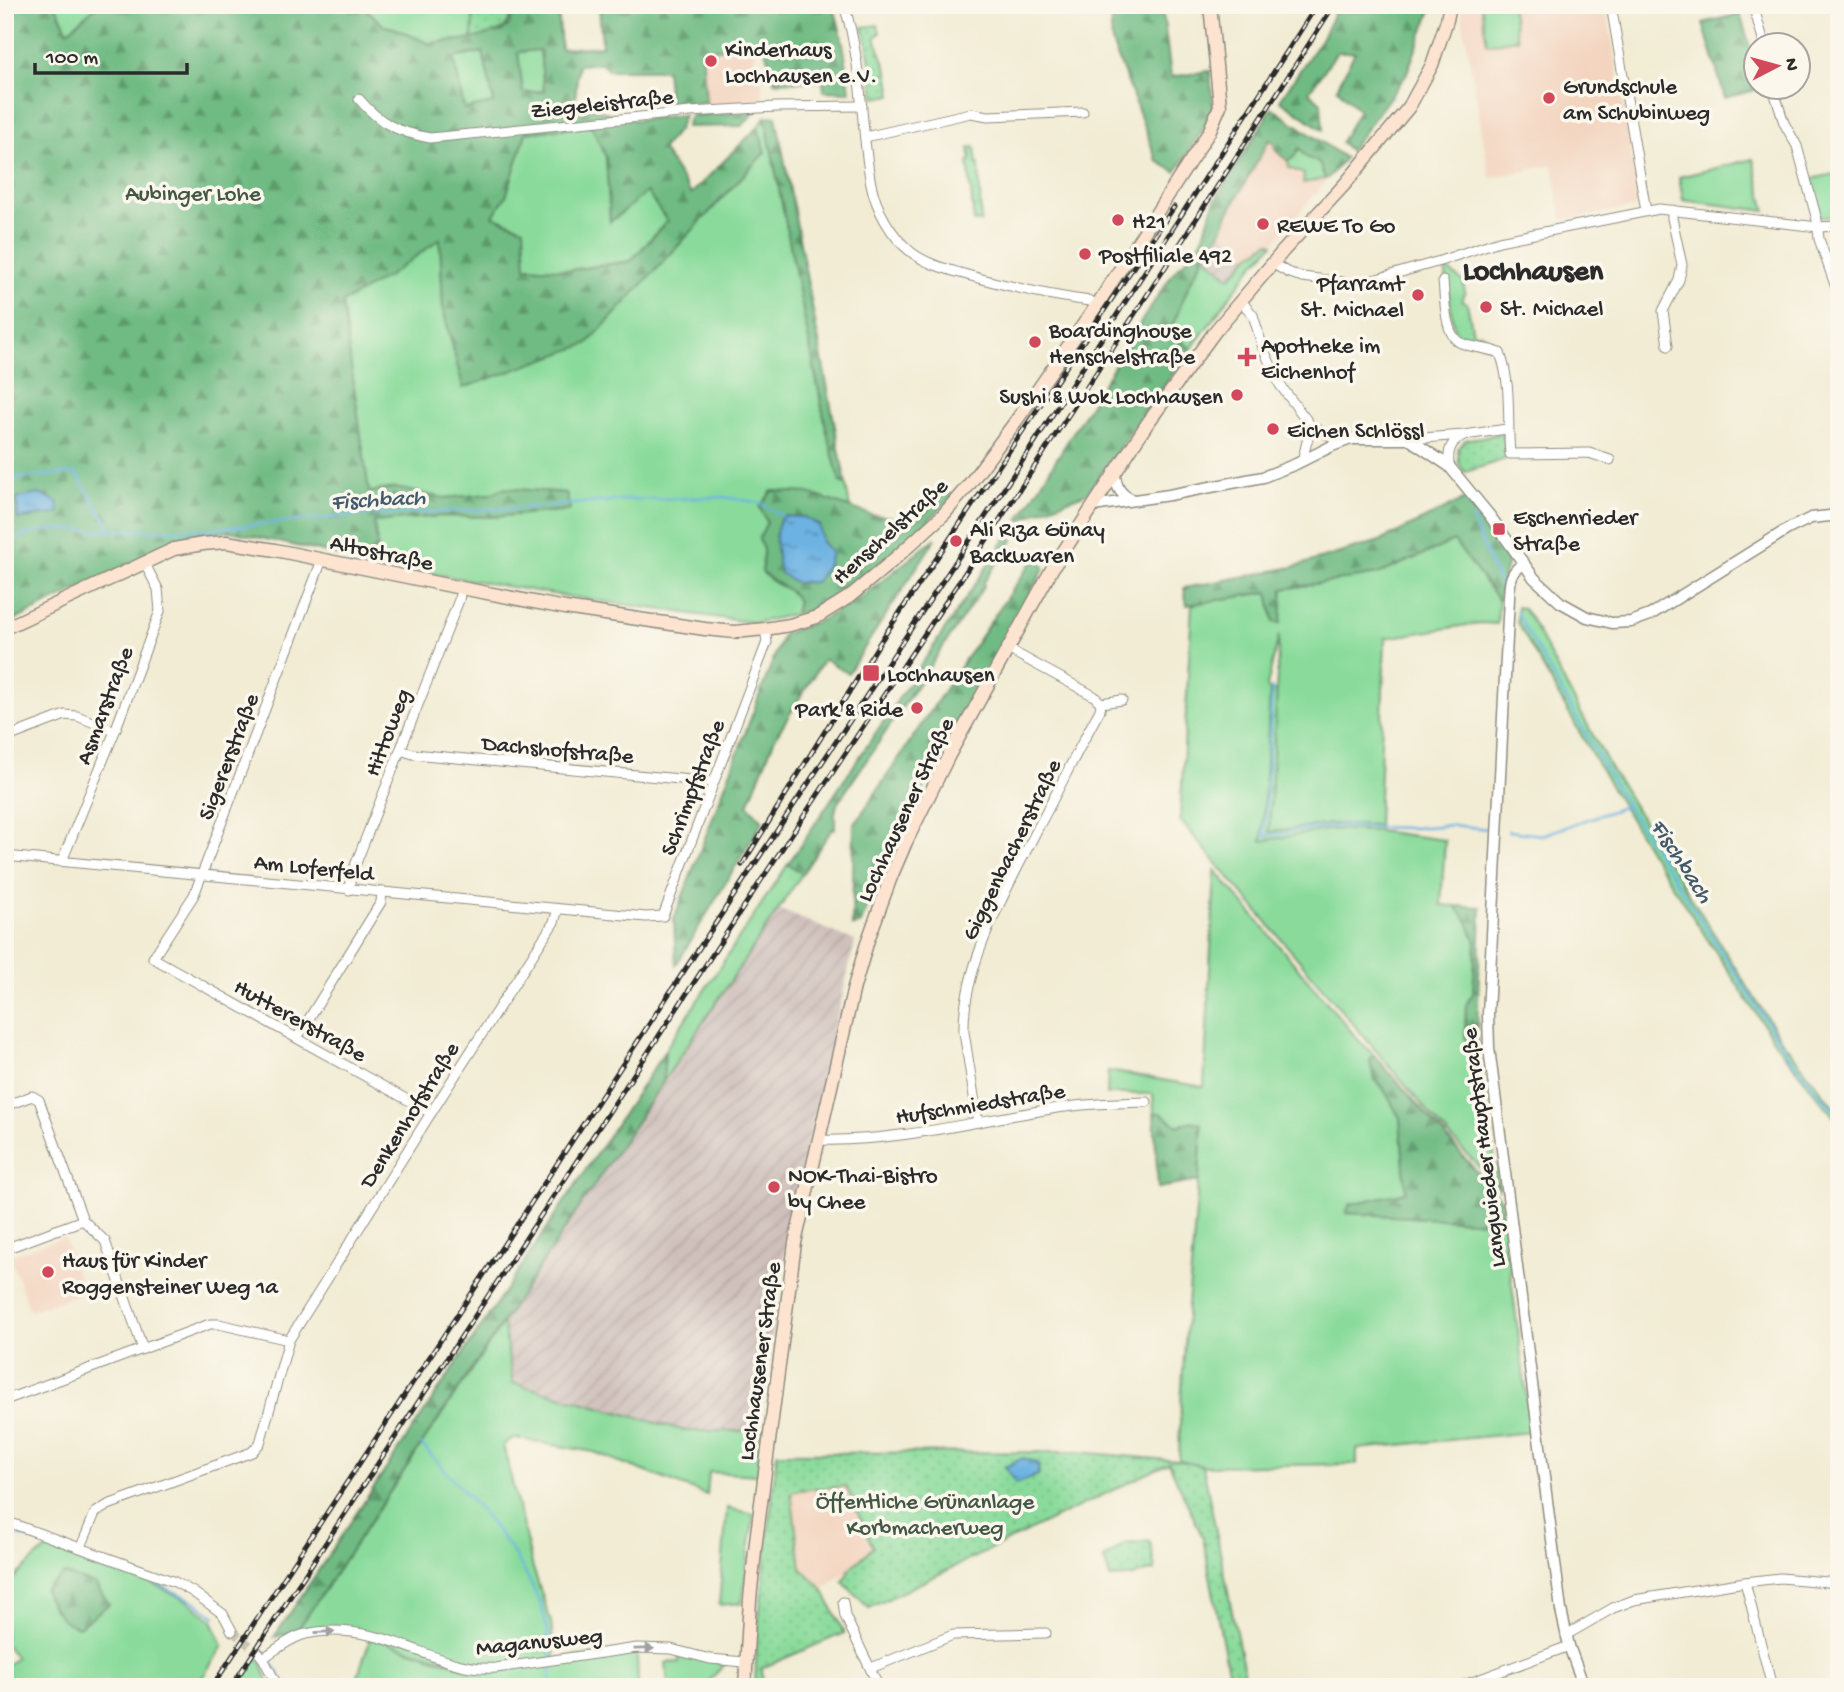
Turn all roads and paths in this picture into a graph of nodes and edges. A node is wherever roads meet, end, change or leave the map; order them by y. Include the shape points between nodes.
1 (844, 5) edge
2 (1210, 5) edge
3 (1450, 5) edge
4 (1611, 5) edge
5 (1753, 5) edge
6 (1761, 32) edge
7 (359, 99) dead end
8 (1777, 102) edge
9 (862, 106) junction
10 (1083, 112) dead end
11 (865, 137) junction
12 (1672, 209) junction
13 (1646, 211) junction
14 (1839, 226) edge
15 (1818, 228) junction
16 (1272, 263) junction
17 (1443, 281) dead end
18 (1839, 296) edge
19 (1241, 301) junction
20 (1097, 305) junction
21 (1668, 346) dead end
22 (1311, 426) junction
23 (1507, 429) junction
24 (1464, 435) junction
25 (1409, 439) junction
26 (1342, 442) junction
27 (1611, 460) dead end
28 (1302, 461) junction
29 (1449, 466) junction
30 (1115, 472) junction
31 (1131, 499) junction
32 (1093, 506) junction
33 (1839, 515) edge
34 (322, 559) junction
35 (144, 562) junction
36 (1524, 563) junction
37 (461, 588) junction
38 (5, 628) edge
39 (765, 629) junction
40 (1008, 649) junction
41 (1122, 700) dead end
42 (1101, 703) junction
43 (115, 732) junction
44 (5, 738) edge
45 (400, 750) junction
46 (712, 782) junction
47 (5, 856) edge
48 (62, 861) junction
49 (202, 874) junction
50 (349, 890) junction
51 (382, 893) junction
52 (558, 908) junction
53 (618, 914) joint
54 (153, 958) joint
55 (297, 1038) junction
56 (1147, 1102) dead end
57 (5, 1106) edge
58 (431, 1113) junction
59 (978, 1122) junction
60 (820, 1140) junction
61 (83, 1220) junction
62 (5, 1249) edge
63 (289, 1340) junction
64 (143, 1349) junction
65 (5, 1400) edge
66 (5, 1521) edge
67 (81, 1547) junction
68 (1745, 1582) junction
69 (1839, 1583) edge
70 (843, 1602) dead end
71 (232, 1631) tunnel mouth
72 (1046, 1633) dead end
73 (1568, 1641) junction
74 (746, 1662) junction
75 (871, 1668) junction
76 (278, 1687) edge
77 (745, 1687) edge
78 (879, 1687) edge
79 (1459, 1687) edge
80 (1584, 1687) edge
81 (1772, 1687) edge

1 - 9 street
2 - 20 main road, Henschelstraße via 1220,106 1209,132
3 - 16 main road, Lochhausener Straße via 1432,65 1409,107
4 - 13 street
5 - 6 street
7 - 9 street, Ziegeleistraße via 390,126 430,138 690,113
8 - 15 street via 1797,146
9 - 11 street
10 - 11 street via 971,113
11 - 20 street via 876,204 911,252 931,264 984,280
12 - 13 street
12 - 15 street
12 - 21 street via 1682,265 1663,311
13 - 16 street via 1499,241 1370,281 1302,277
14 - 15 street
15 - 18 street
16 - 19 main road, Lochhausener Straße
17 - 23 street via 1453,338 1500,353 1508,386
19 - 22 street via 1254,315 1280,385
19 - 30 main road, Lochhausener Straße
20 - 39 main road, Henschelstraße via 944,514 849,597 817,617
22 - 26 street
22 - 28 street
23 - 24 street
23 - 27 street via 1510,454 1589,453
24 - 25 street
24 - 29 street via 1453,441
25 - 26 street
25 - 29 street
26 - 28 street
28 - 31 street via 1263,477
29 - 36 street
30 - 31 street via 1117,488
30 - 32 main road, Lochhausener Straße
31 - 32 street
32 - 40 main road, Lochhausener Straße
33 - 36 street via 1811,518 1788,529 1650,615 1631,622 1587,617 1560,602
34 - 35 main road, Altostraße via 226,542 183,547
34 - 37 main road, Altostraße
34 - 49 street, Sigererstraße
35 - 38 main road, Altostraße
35 - 43 street, Asmarstraße via 158,589 160,611
36 - 73 street, Langwieder Hauptstraße via 1512,573 1509,598 1488,1014
37 - 39 main road, Altostraße via 705,629
37 - 45 street, Hittoweg
39 - 46 street, Schrimpfstraße via 767,642
40 - 42 street
40 - 60 main road, Lochhausener Straße via 949,755 882,901 855,987
41 - 42 street
42 - 59 street, Giggenbacherstraße via 997,908 968,989 964,1032
43 - 44 street via 65,715
43 - 48 street, Asmarstraße
45 - 46 street, Dachshofstraße
45 - 50 street, Hittoweg
46 - 53 street, Schrimpfstraße via 663,916
47 - 48 street, Am Loferfeld
48 - 49 street, Am Loferfeld
49 - 50 street, Am Loferfeld
49 - 54 street, Sigererstraße via 194,895
50 - 51 street, Am Loferfeld
51 - 52 street, Am Loferfeld
51 - 55 street via 381,902
52 - 53 street, Am Loferfeld
52 - 58 street, Denkenhofstraße via 554,922
54 - 55 street, Huttererstraße
55 - 58 street, Huttererstraße
56 - 59 street, Hufschmiedstraße via 1089,1104
57 - 61 street via 32,1096 39,1100
58 - 63 street, Denkenhofstraße
59 - 60 street, Hufschmiedstraße via 912,1135
60 - 74 main road, Lochhausener Straße via 795,1243 756,1541
61 - 62 street
61 - 64 street via 105,1241
63 - 64 street via 210,1324
63 - 67 street, Denkenhofstraße via 260,1443 252,1452 108,1505 95,1513
64 - 65 street
66 - 67 street
67 - 71 street via 193,1592 223,1614
68 - 69 street via 1780,1578
68 - 73 street via 1634,1600 1613,1608
68 - 81 street
70 - 75 street via 845,1616
72 - 75 street via 953,1635
73 - 79 street
73 - 80 street, Langwieder Hauptstraße
76 -> 74 street, Maganusweg via 261,1655 306,1634 335,1632 386,1639 473,1668 637,1648
74 - 77 main road, Lochhausener Straße
75 - 78 street

